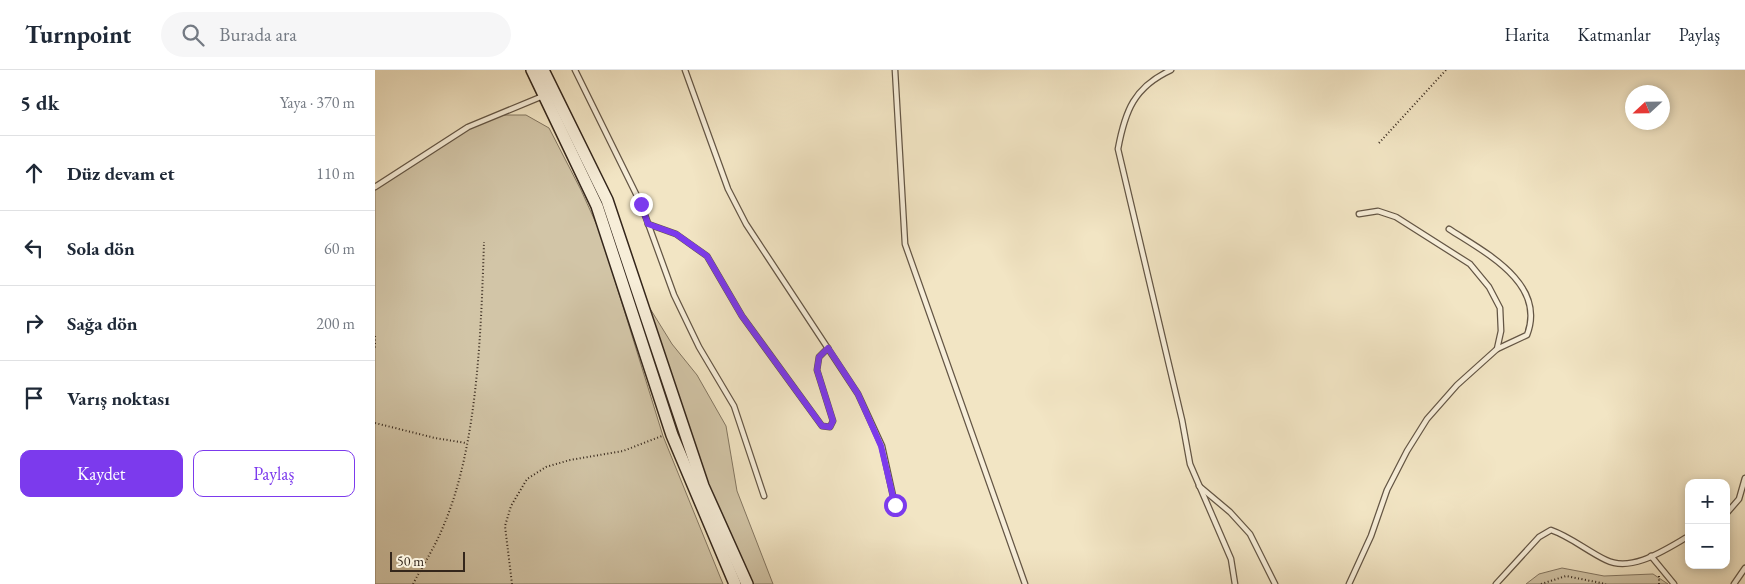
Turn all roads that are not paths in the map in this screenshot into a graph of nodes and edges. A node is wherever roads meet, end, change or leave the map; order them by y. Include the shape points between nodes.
1 (531, 70) edge
2 (543, 70) edge
3 (575, 70) edge
4 (685, 70) edge
5 (895, 70) edge
6 (1171, 70) edge
7 (544, 96) junction
8 (375, 187) edge
9 (1359, 214) dead end
10 (648, 224) junction
11 (1449, 229) dead end
12 (828, 348) junction
13 (1497, 349) junction
14 (1745, 478) edge
15 (1198, 485) junction
16 (764, 496) dead end
17 (895, 505) dead end
18 (1730, 509) edge
19 (1685, 538) edge
20 (1651, 556) junction
21 (1745, 568) edge
22 (735, 584) edge
23 (747, 584) edge
24 (1025, 584) edge
25 (1235, 584) edge
26 (1275, 584) edge
27 (1349, 584) edge
28 (1496, 584) edge
29 (1674, 584) edge
30 (1734, 584) edge

1 - 7 main road
2 - 23 main road via 607,200 703,486
3 - 10 lane
4 - 12 lane via 728,189 746,224
5 - 24 lane via 905,244
6 - 15 lane via 1148,82 1134,99 1123,122 1118,149 1182,420 1185,446
7 - 8 lane via 468,127
7 - 22 main road via 597,206 671,432
9 - 13 lane via 1378,211 1396,217 1470,264 1489,287 1500,308 1501,331
10 - 12 lane via 676,234 707,256 742,316 822,426 830,427 833,421 817,370 819,357
10 - 16 lane via 674,295 699,347 734,406
11 - 13 lane via 1516,277 1529,302 1532,322 1527,335
12 - 17 lane via 858,394 881,446
13 - 27 lane via 1457,385 1427,419 1387,490
14 - 18 lane via 1739,499
15 - 25 lane via 1231,559
15 - 26 lane via 1250,534
19 - 20 lane
20 - 28 lane via 1633,564 1607,561 1551,530 1539,537
20 - 29 lane
21 - 30 lane

